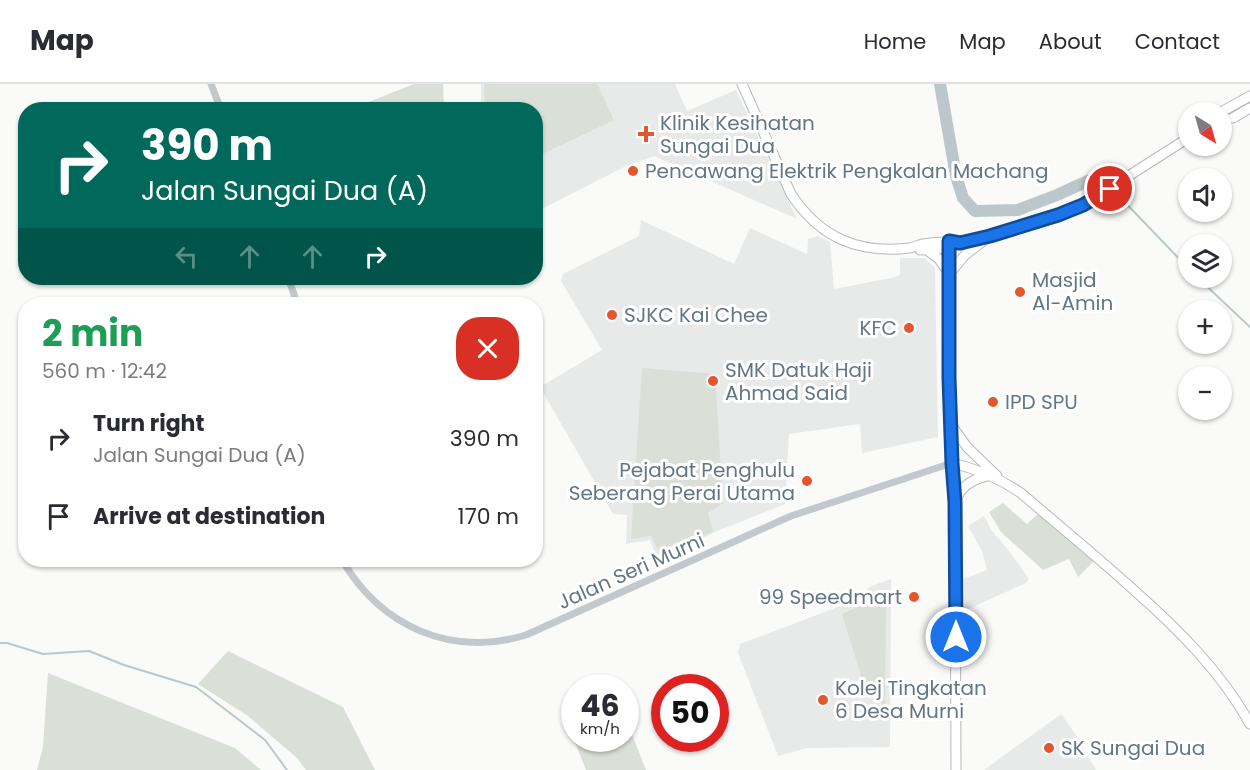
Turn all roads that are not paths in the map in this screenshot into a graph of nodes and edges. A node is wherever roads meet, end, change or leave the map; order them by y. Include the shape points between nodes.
1 (211, 84) edge
2 (742, 84) edge
3 (1250, 96) edge
4 (218, 102) edge
5 (1232, 106) edge
6 (1250, 108) edge
7 (1232, 118) edge
8 (1178, 144) edge
9 (990, 236) junction
10 (949, 245) junction
11 (912, 247) junction
12 (926, 250) junction
13 (949, 274) junction
14 (951, 424) junction
15 (952, 463) junction
16 (991, 475) junction
17 (1003, 481) junction
18 (955, 502) junction
19 (347, 567) edge
20 (1250, 724) edge
21 (956, 770) edge

1 - 4 street
2 - 11 main road via 791,194 812,221 855,244 886,249
3 - 5 main road
6 - 7 main road
8 - 9 main road via 1083,205
9 - 10 main road
9 - 13 main road via 965,255
10 - 11 main road
10 - 12 main road
10 - 13 main road
11 - 12 main road
12 - 13 main road via 939,259
13 - 14 main road
14 - 15 main road
14 - 17 main road via 967,447
15 - 16 main road
15 - 18 main road
15 - 19 street, Jalan Seri Murni via 791,516 511,640 458,641 422,632 380,607
16 - 17 main road
16 - 18 main road via 966,485
17 - 20 main road via 1129,585 1184,637 1220,679
18 - 21 main road

